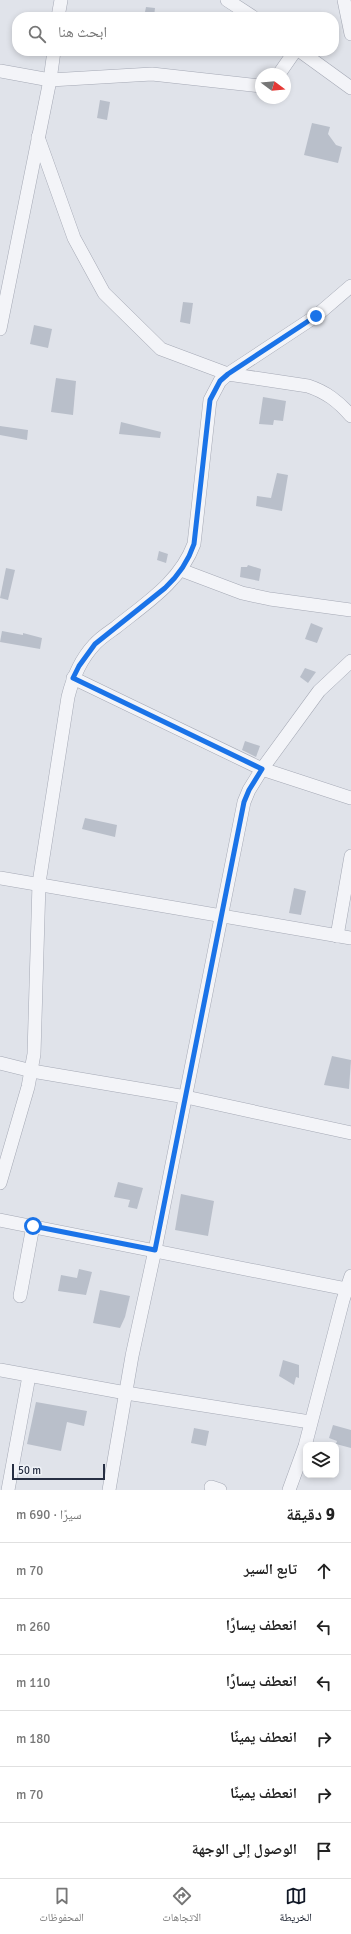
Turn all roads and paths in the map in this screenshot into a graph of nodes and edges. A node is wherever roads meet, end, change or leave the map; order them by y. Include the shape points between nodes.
1 (61, 0) edge
2 (227, 0) edge
3 (344, 0) edge
4 (59, 12) edge
5 (245, 12) edge
6 (351, 34) edge
7 (53, 56) edge
8 (292, 56) edge
9 (307, 56) edge
10 (283, 68) edge
11 (0, 71) edge
12 (50, 80) junction
13 (255, 85) edge
14 (351, 88) edge
15 (38, 137) junction
16 (351, 286) edge
17 (0, 329) edge
18 (228, 374) junction
19 (351, 416) edge
20 (181, 570) junction
21 (351, 610) edge
22 (351, 661) edge
23 (73, 678) junction
24 (262, 769) junction
25 (351, 798) edge
26 (351, 856) edge
27 (0, 878) edge
28 (39, 883) junction
29 (221, 916) junction
30 (337, 936) junction
31 (351, 938) edge
32 (0, 1063) edge
33 (32, 1071) junction
34 (186, 1097) junction
35 (351, 1133) edge
36 (0, 1183) edge
37 (0, 1220) edge
38 (33, 1226) junction
39 (155, 1250) junction
40 (351, 1276) edge
41 (349, 1290) edge
42 (20, 1296) dead end
43 (0, 1370) edge
44 (29, 1376) junction
45 (126, 1393) junction
46 (310, 1422) junction
47 (8, 1490) edge
48 (109, 1490) edge
49 (289, 1490) edge

1 - 4 street
2 - 5 street
3 - 6 street
7 - 12 street
8 - 10 street
9 - 14 street
11 - 12 street
12 - 13 street via 152,74
12 - 15 street
15 - 17 street
15 - 18 street via 74,238 104,293 161,349
16 - 18 street via 316,316
18 - 19 street via 308,386 340,403
18 - 20 street via 220,381 210,400 194,544
20 - 21 street via 242,593
20 - 23 street via 165,588 95,644 82,660
22 - 24 street via 319,691
23 - 24 street
23 - 28 street
24 - 25 street
24 - 29 street via 244,802
26 - 30 street
27 - 28 street
28 - 29 street
28 - 33 street via 36,1034
29 - 30 street
29 - 34 street
30 - 31 street
32 - 33 street
33 - 34 street
33 - 36 street
34 - 35 street
34 - 39 street
37 - 38 street
38 - 39 street
38 - 42 street
39 - 41 street
39 - 45 street
40 - 41 street
41 - 46 street
43 - 44 street
44 - 45 street
44 - 47 street
45 - 46 street
45 - 48 street
46 - 49 street via 305,1446

